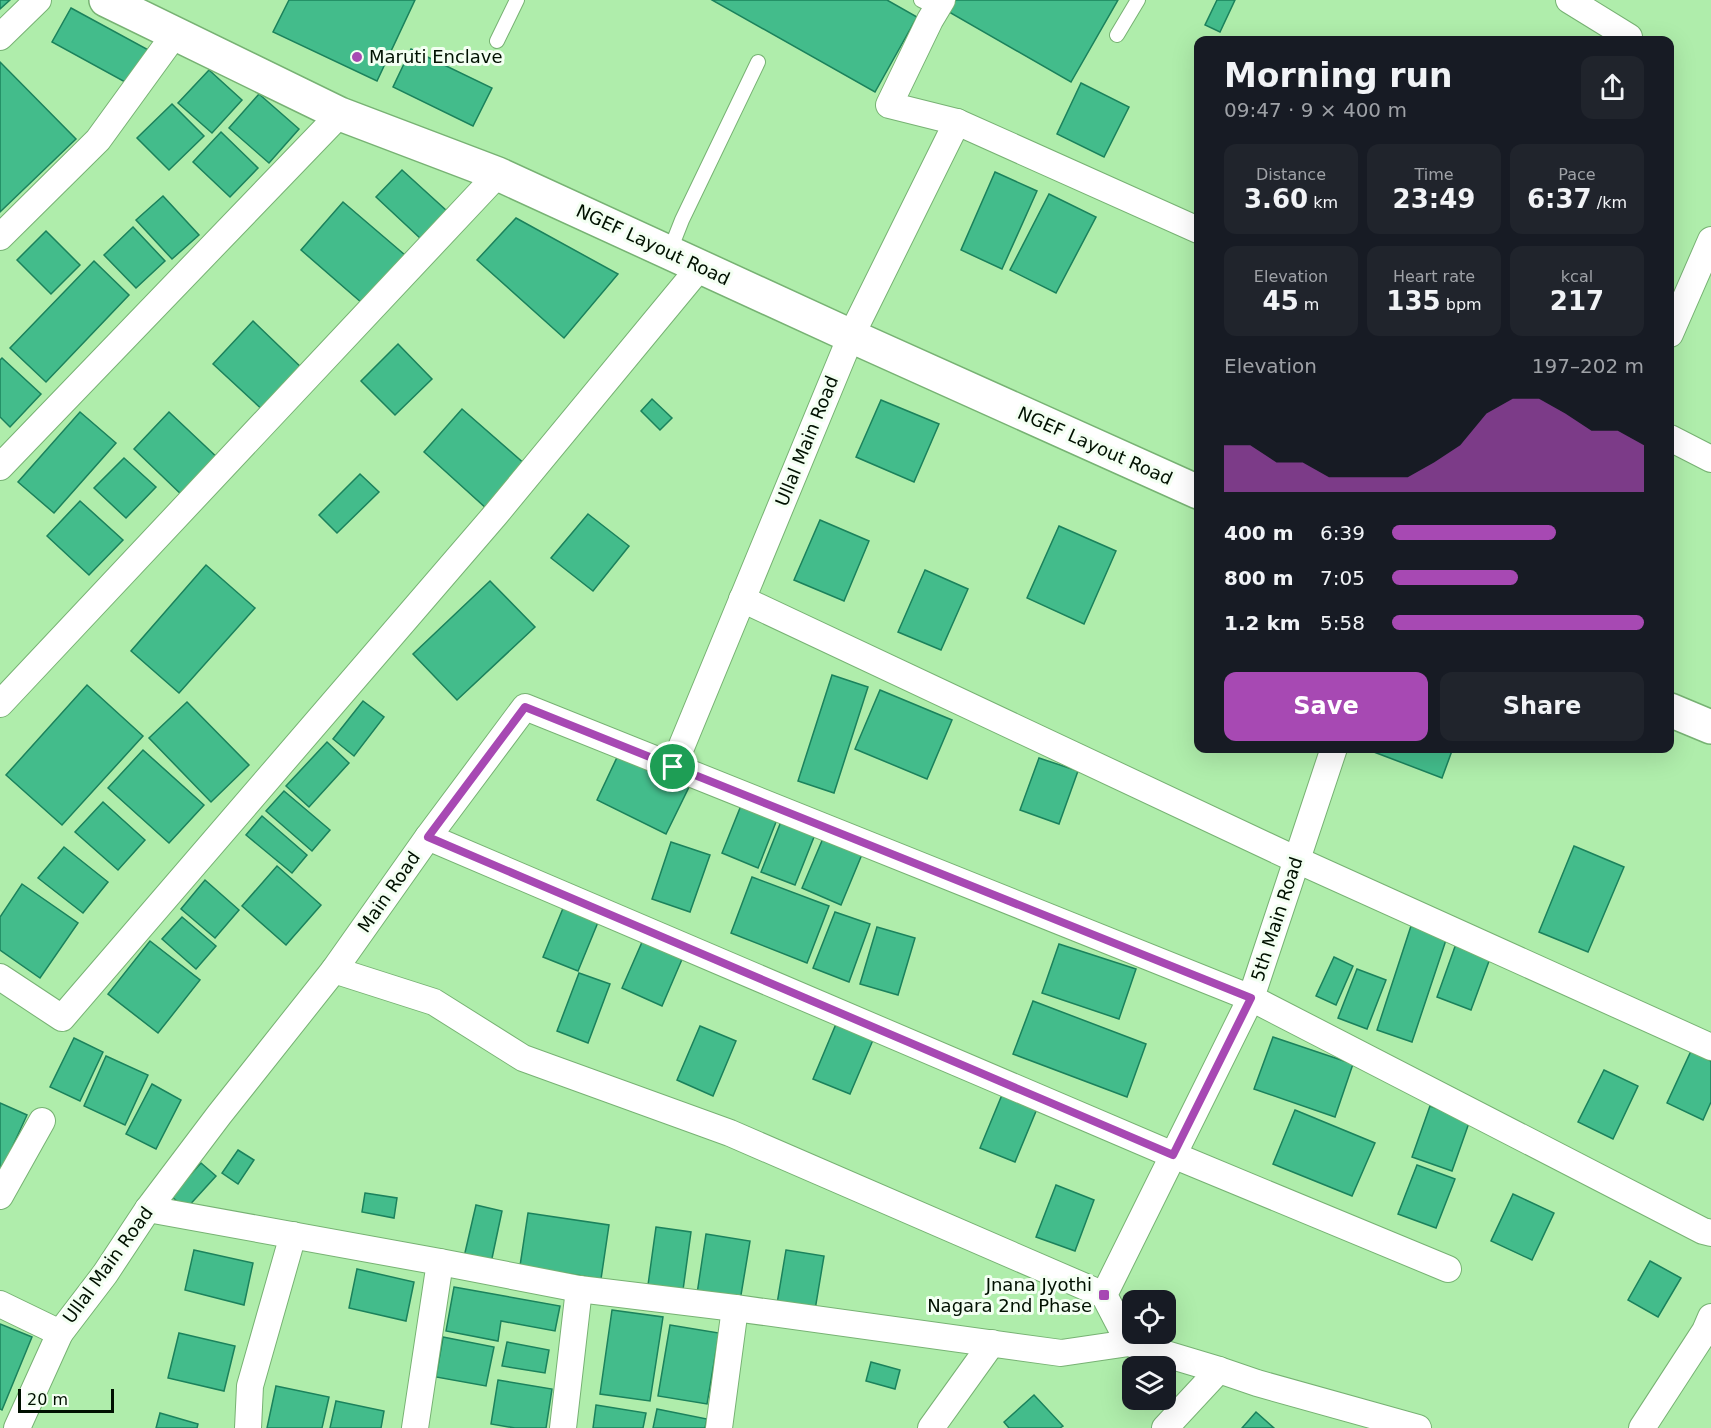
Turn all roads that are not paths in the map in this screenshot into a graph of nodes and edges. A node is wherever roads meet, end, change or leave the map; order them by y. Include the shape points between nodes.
1 (38, 0) edge
2 (106, 0) edge
3 (517, 0) edge
4 (921, 0) edge
5 (926, 0) edge
6 (942, 0) edge
7 (1138, 0) edge
8 (1569, 0) edge
9 (175, 34) junction
10 (1118, 35) dead end
11 (1627, 36) edge
12 (0, 37) edge
13 (497, 41) dead end
14 (758, 62) dead end
15 (340, 114) junction
16 (957, 122) junction
17 (498, 174) junction
18 (1194, 228) edge
19 (0, 237) edge
20 (1709, 251) edge
21 (669, 253) junction
22 (700, 267) junction
23 (1674, 325) edge
24 (851, 336) junction
25 (1674, 440) edge
26 (1711, 459) edge
27 (0, 466) edge
28 (1194, 490) edge
29 (742, 599) junction
30 (0, 704) edge
31 (1674, 712) edge
32 (1711, 727) edge
33 (1332, 753) edge
34 (673, 767) junction
35 (428, 837) junction
36 (1297, 860) junction
37 (333, 970) junction
38 (0, 977) edge
39 (1251, 998) junction
40 (1711, 1047) edge
41 (219, 1115) joint
42 (42, 1121) dead end
43 (1173, 1155) junction
44 (0, 1196) edge
45 (148, 1209) junction
46 (1711, 1233) edge
47 (293, 1235) junction
48 (440, 1262) junction
49 (1448, 1269) dead end
50 (579, 1289) junction
51 (1104, 1295) junction
52 (0, 1304) edge
53 (735, 1308) junction
54 (1711, 1317) edge
55 (1122, 1330) edge
56 (60, 1333) junction
57 (992, 1343) junction
58 (1122, 1344) edge
59 (1132, 1344) edge
60 (1703, 1350) edge
61 (1219, 1370) junction
62 (1415, 1427) edge
63 (17, 1428) edge
64 (248, 1428) edge
65 (414, 1428) edge
66 (563, 1428) edge
67 (719, 1428) edge
68 (930, 1428) edge
69 (1165, 1428) edge
70 (1642, 1428) edge

1 - 12 street
2 - 9 street, NGEF Layout Road
3 - 13 lane
4 - 5 lane
6 - 16 street via 889,105
7 - 10 lane
8 - 11 street
9 - 15 street, NGEF Layout Road
9 - 19 street via 98,140
14 - 21 lane
15 - 17 street, NGEF Layout Road
15 - 27 street
16 - 18 street
16 - 24 street, Ullal Main Road
17 - 21 street, NGEF Layout Road
17 - 30 street
20 - 23 street
21 - 22 street, NGEF Layout Road
22 - 24 street, NGEF Layout Road
22 - 38 street via 496,514 62,1017
24 - 28 street, NGEF Layout Road
24 - 29 street, Ullal Main Road
25 - 26 street
29 - 34 street, Ullal Main Road
29 - 36 street
31 - 32 street
33 - 36 street, 5th Main Road
34 - 35 street, Main Road via 525,707
34 - 39 street
35 - 37 street, Main Road
35 - 43 street
36 - 39 street, 5th Main Road
36 - 40 street
37 - 41 street, Main Road
37 - 51 street via 434,1002 523,1058 730,1132
39 - 43 street, 5th Main Road
39 - 46 street
41 - 45 street, Ullal Main Road
42 - 44 street
43 - 49 street
43 - 51 street, 5th Main Road
45 - 47 street
45 - 56 street, Ullal Main Road
47 - 48 street
47 - 64 street via 250,1386
48 - 50 street
48 - 65 street
50 - 53 street
50 - 66 street
51 - 55 street
52 - 56 street
53 - 57 street
53 - 67 street
54 - 60 street
56 - 63 street, Ullal Main Road
57 - 58 street via 1061,1353
57 - 68 street
59 - 61 street
60 - 70 street
61 - 62 street
61 - 69 street

